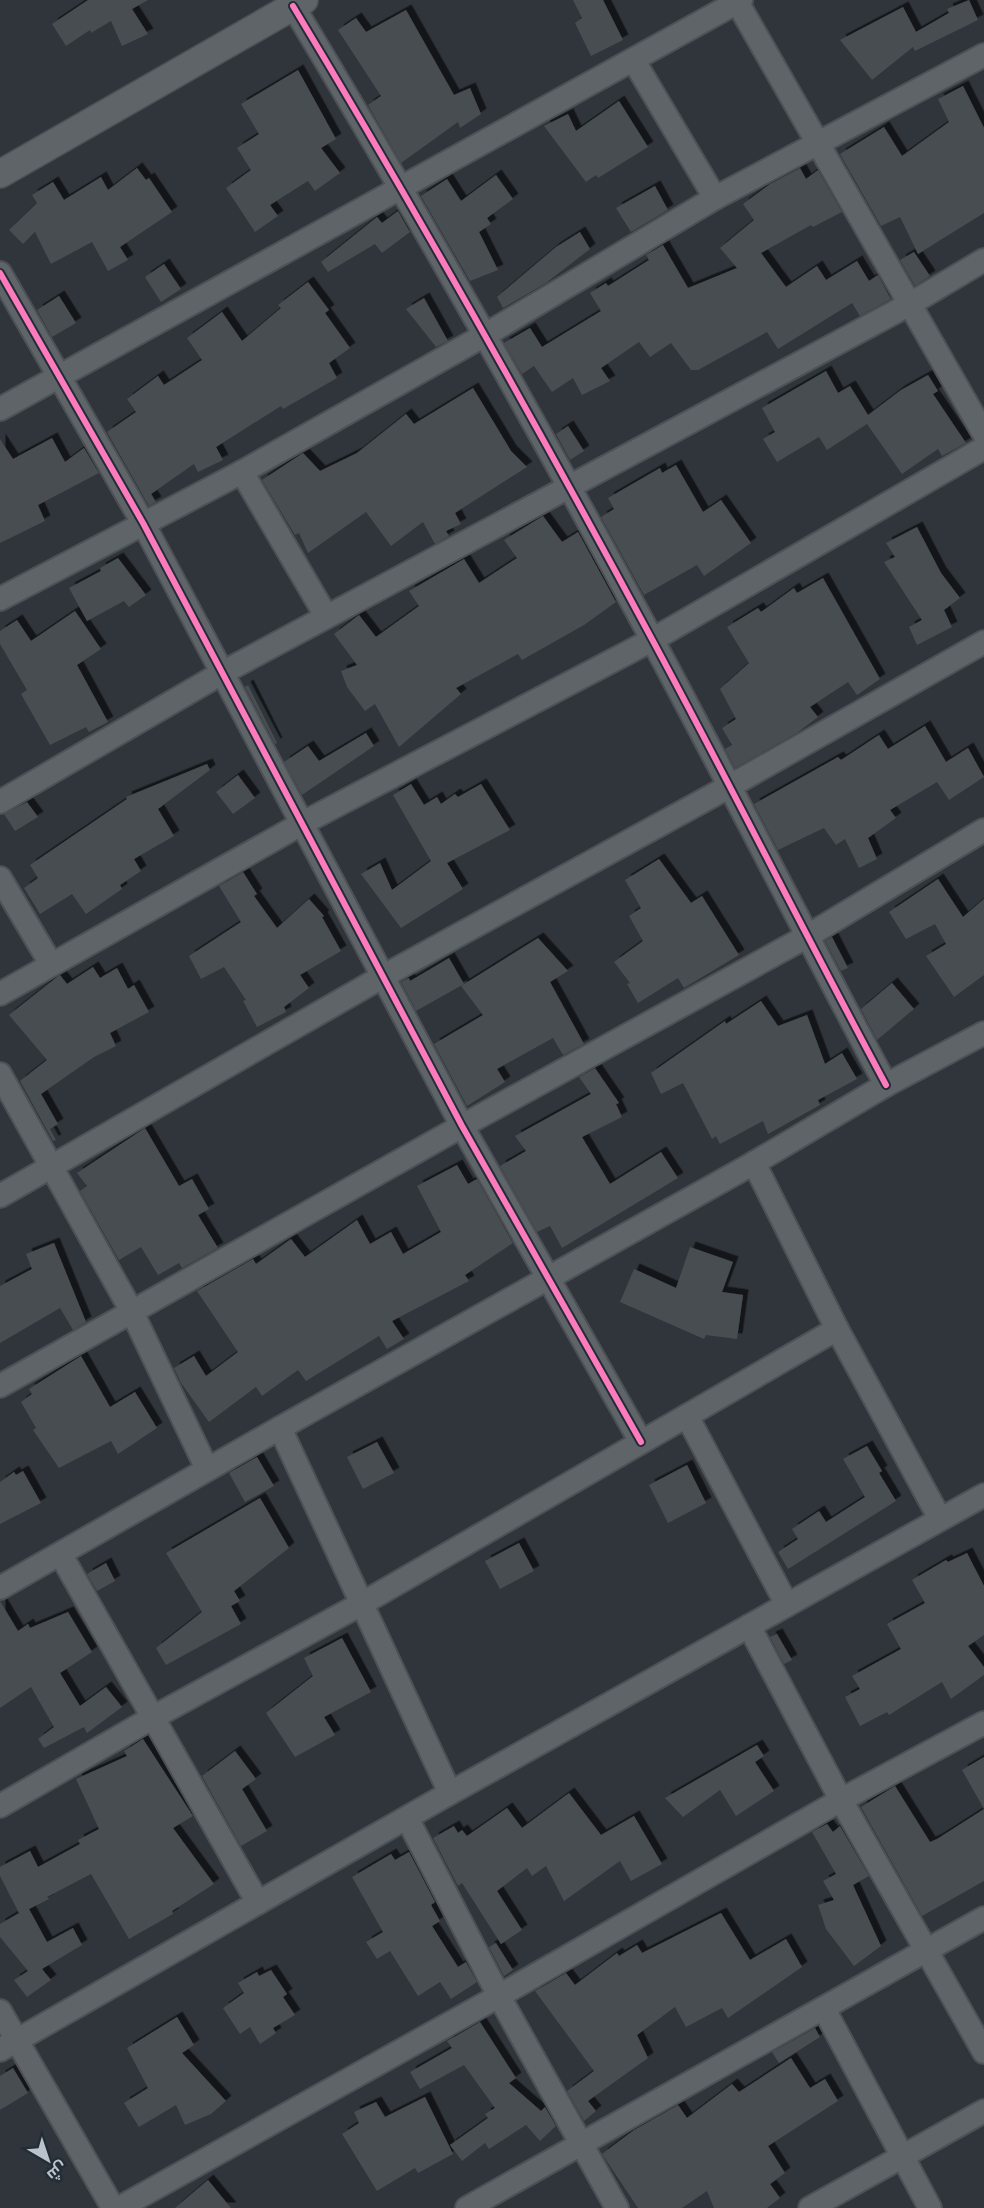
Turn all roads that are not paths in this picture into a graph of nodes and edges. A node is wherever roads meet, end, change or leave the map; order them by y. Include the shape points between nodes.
1 (738, 1) edge
2 (299, 3) edge
3 (984, 55) edge
4 (634, 61) junction
5 (817, 141) junction
6 (0, 174) edge
7 (402, 188) junction
8 (715, 198) junction
9 (984, 260) edge
10 (0, 273) edge
11 (910, 304) junction
12 (485, 335) junction
13 (57, 376) junction
14 (0, 409) edge
15 (984, 434) edge
16 (984, 448) edge
17 (242, 472) junction
18 (569, 488) junction
19 (143, 523) junction
20 (0, 599) edge
21 (326, 616) junction
22 (652, 640) junction
23 (984, 642) edge
24 (222, 673) junction
25 (730, 786) junction
26 (0, 802) edge
27 (303, 824) junction
28 (984, 830) edge
29 (0, 878) edge
30 (806, 937) junction
31 (51, 964) junction
32 (382, 977) junction
33 (0, 994) edge
34 (984, 1032) edge
35 (0, 1074) edge
36 (886, 1085) junction
37 (462, 1126) junction
38 (754, 1163) junction
39 (53, 1167) junction
40 (0, 1196) edge
41 (547, 1279) junction
42 (132, 1312) junction
43 (837, 1329) junction
44 (0, 1386) edge
45 (687, 1416) junction
46 (280, 1428) junction
47 (641, 1442) junction
48 (207, 1469) junction
49 (984, 1495) edge
50 (940, 1519) junction
51 (61, 1554) junction
52 (0, 1588) edge
53 (363, 1603) junction
54 (787, 1605) junction
55 (749, 1626) junction
56 (152, 1718) junction
57 (984, 1723) edge
58 (450, 1793) junction
59 (841, 1800) junction
60 (0, 1806) edge
61 (407, 1818) junction
62 (258, 1902) junction
63 (984, 1918) edge
64 (926, 1950) junction
65 (499, 1996) junction
66 (824, 2008) junction
67 (0, 2011) edge
68 (8, 2046) edge
69 (984, 2052) edge
70 (984, 2111) edge
71 (580, 2146) junction
72 (903, 2157) junction
73 (113, 2208) edge
74 (119, 2208) edge
75 (467, 2208) edge
76 (617, 2208) edge
77 (810, 2208) edge
78 (930, 2208) edge

1 - 4 street
1 - 5 street
2 - 6 street
2 - 7 street
3 - 5 street
4 - 7 street
4 - 8 street
5 - 8 street
5 - 11 street
7 - 12 street
7 - 13 street
8 - 12 street
9 - 11 street
10 - 13 street
11 - 15 street
11 - 18 street
12 - 17 street
12 - 18 street
13 - 14 street
13 - 19 street
16 - 22 street
17 - 19 street
17 - 21 street
18 - 21 street
18 - 22 street
19 - 20 street
19 - 24 street
21 - 24 street
22 - 25 street
22 - 27 street
23 - 25 street
24 - 26 street
24 - 27 street
25 - 30 street
25 - 32 street
27 - 31 street
27 - 32 street
28 - 30 street
29 - 31 street
30 - 36 street
30 - 37 street
31 - 33 street
32 - 37 street
32 - 39 street
34 - 36 street
35 - 39 street
36 - 38 street
37 - 41 street
37 - 42 street
38 - 41 street
38 - 43 street
39 - 40 street
39 - 42 street
41 - 46 street
41 - 47 street
42 - 44 street
42 - 48 street
43 - 45 street
43 - 50 street
45 - 47 street
45 - 54 street
46 - 48 street
46 - 53 street
47 - 53 street
48 - 51 street
49 - 50 street
50 - 54 street
51 - 52 street
51 - 56 street
53 - 56 street
53 - 58 street
54 - 55 street
55 - 58 street
55 - 59 street
56 - 60 street
56 - 62 street
57 - 59 street
58 - 61 street
59 - 64 street
59 - 65 street
61 - 62 street
61 - 65 street
62 - 68 street
63 - 64 street
64 - 66 street
64 - 69 street
65 - 71 street
65 - 74 street
66 - 71 street
66 - 72 street
67 - 68 street
68 - 73 street
70 - 72 street
71 - 75 street
71 - 76 street
72 - 77 street
72 - 78 street

